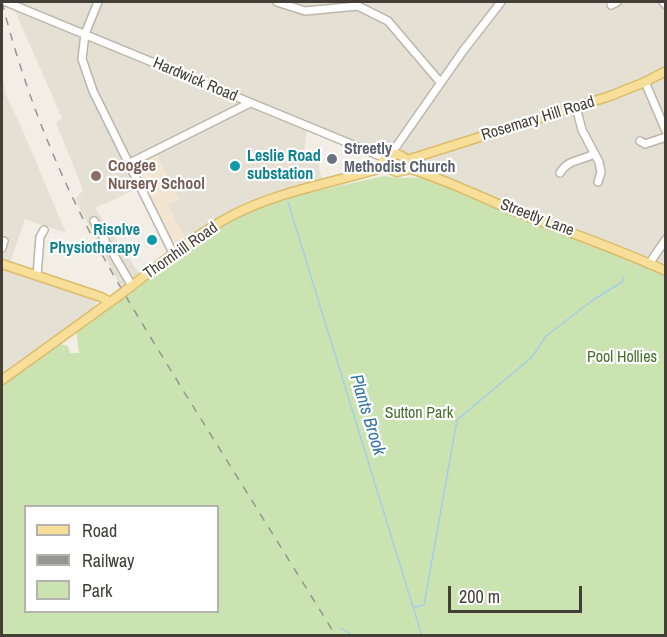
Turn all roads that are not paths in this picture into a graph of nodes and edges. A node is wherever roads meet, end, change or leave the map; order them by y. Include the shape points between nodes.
1 (30, 2) edge
2 (98, 2) edge
3 (277, 2) edge
4 (501, 2) edge
5 (9, 3) edge
6 (333, 5) edge
7 (27, 11) junction
8 (84, 34) junction
9 (666, 71) edge
10 (440, 82) junction
11 (645, 82) junction
12 (250, 103) junction
13 (576, 107) junction
14 (666, 131) edge
15 (666, 137) edge
16 (640, 141) dead end
17 (594, 154) junction
18 (387, 160) junction
19 (130, 163) junction
20 (407, 164) junction
21 (560, 173) dead end
22 (601, 179) dead end
23 (94, 221) dead end
24 (44, 230) dead end
25 (666, 239) edge
26 (174, 255) junction
27 (2, 264) edge
28 (649, 264) junction
29 (666, 272) edge
30 (37, 275) junction
31 (129, 288) junction
32 (113, 299) junction
33 (2, 380) edge

1 - 7 street
2 - 8 street
3 - 6 street via 305,11
4 - 10 street
5 - 7 street, Hardwick Road
6 - 10 street via 358,6 388,21
7 - 8 street, Hardwick Road
8 - 12 street, Hardwick Road
8 - 19 street via 82,59 93,91
9 - 11 main road, Rosemary Hill Road
10 - 18 street
11 - 13 main road, Rosemary Hill Road
11 - 14 street
12 - 18 street, Hardwick Road
12 - 19 street
13 - 17 street
13 - 20 main road, Rosemary Hill Road
15 - 16 street via 645,144
17 - 21 street
17 - 22 street
18 - 20 main road via 399,154
18 - 20 main road, Thornhill Road via 399,172
18 - 26 main road, Thornhill Road via 242,211
19 - 26 street
20 - 28 main road, Streetly Lane
23 - 31 street
24 - 30 street
25 - 28 street
26 - 31 main road, Thornhill Road
27 - 30 main road
28 - 29 main road, Streetly Lane
30 - 32 main road
31 - 32 main road, Thornhill Road, bridge
32 - 33 main road, Thornhill Road

